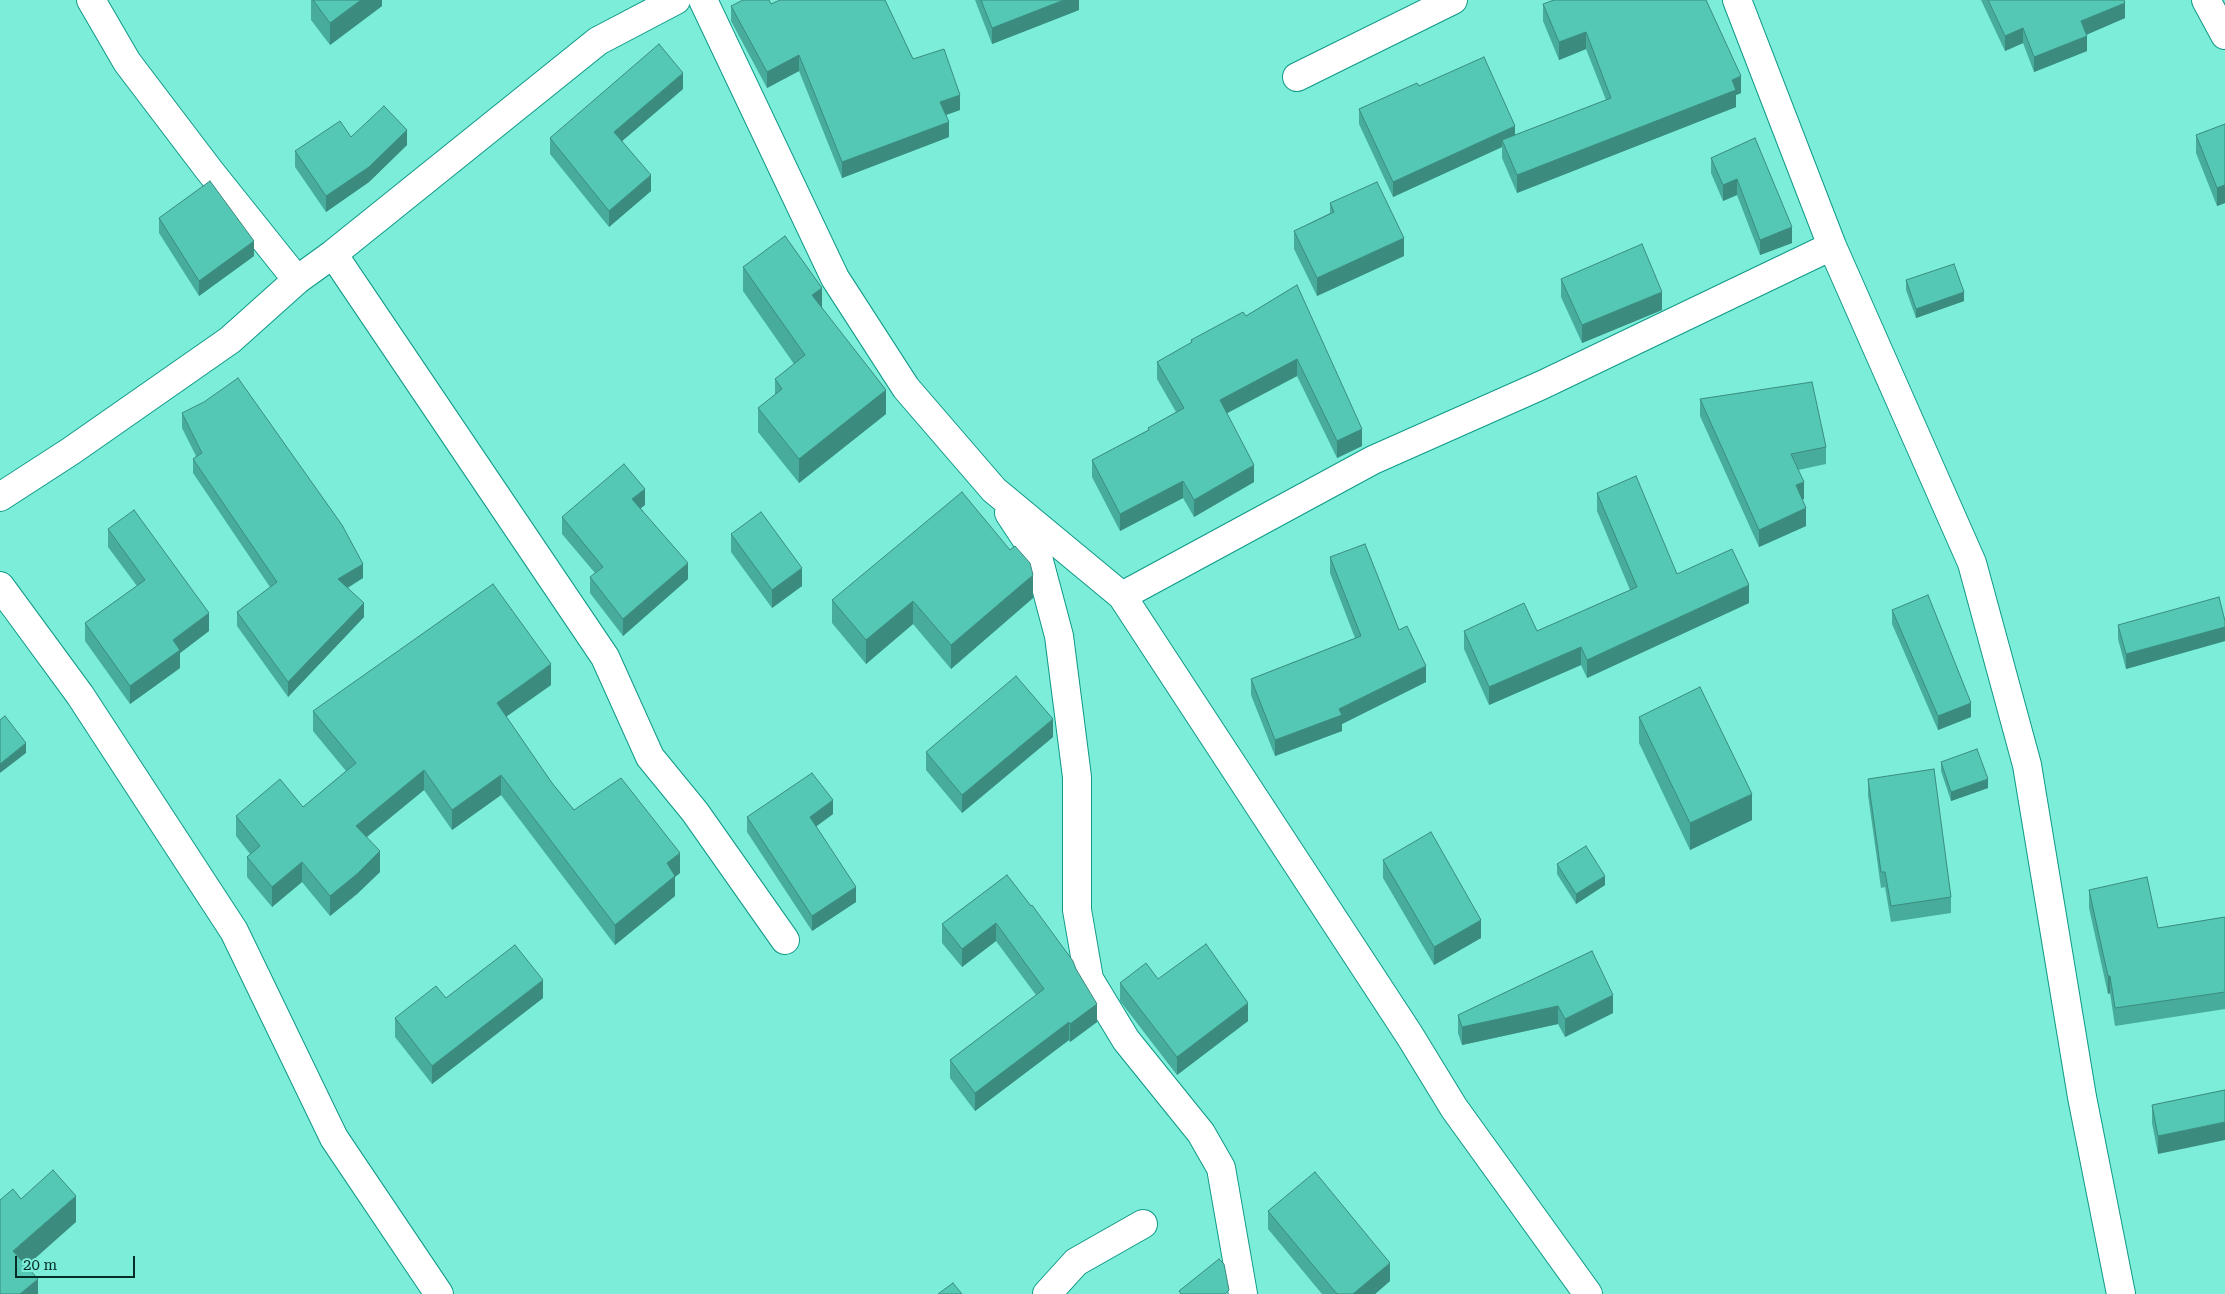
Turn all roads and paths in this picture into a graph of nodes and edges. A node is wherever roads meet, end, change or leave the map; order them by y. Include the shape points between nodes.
1 (91, 0) edge
2 (676, 0) edge
3 (703, 0) edge
4 (1453, 0) edge
5 (1738, 0) edge
6 (2206, 0) edge
7 (2225, 35) edge
8 (1297, 77) dead end
9 (1832, 246) junction
10 (333, 254) junction
11 (297, 280) junction
12 (994, 490) junction
13 (0, 496) edge
14 (0, 586) edge
15 (1122, 596) junction
16 (785, 940) dead end
17 (1143, 1224) dead end
18 (439, 1294) edge
19 (1047, 1294) edge
20 (1243, 1294) edge
21 (1588, 1294) edge
22 (2121, 1294) edge

1 - 11 street via 127,62
2 - 10 street via 598,41
3 - 12 street via 835,278 906,388
4 - 8 street
5 - 9 street
6 - 7 street
9 - 15 street via 1542,385 1373,460
9 - 22 street via 1972,563 2027,765 2082,1096
10 - 11 street
10 - 16 street via 605,657 650,757 695,812
11 - 13 street via 230,340 71,451
12 - 15 street
12 - 20 street via 1038,557 1059,636 1076,777 1076,910 1089,979 1126,1040 1201,1133 1221,1168
14 - 18 street via 80,695 234,932 334,1138
15 - 21 street via 1454,1108
17 - 19 street via 1076,1262

